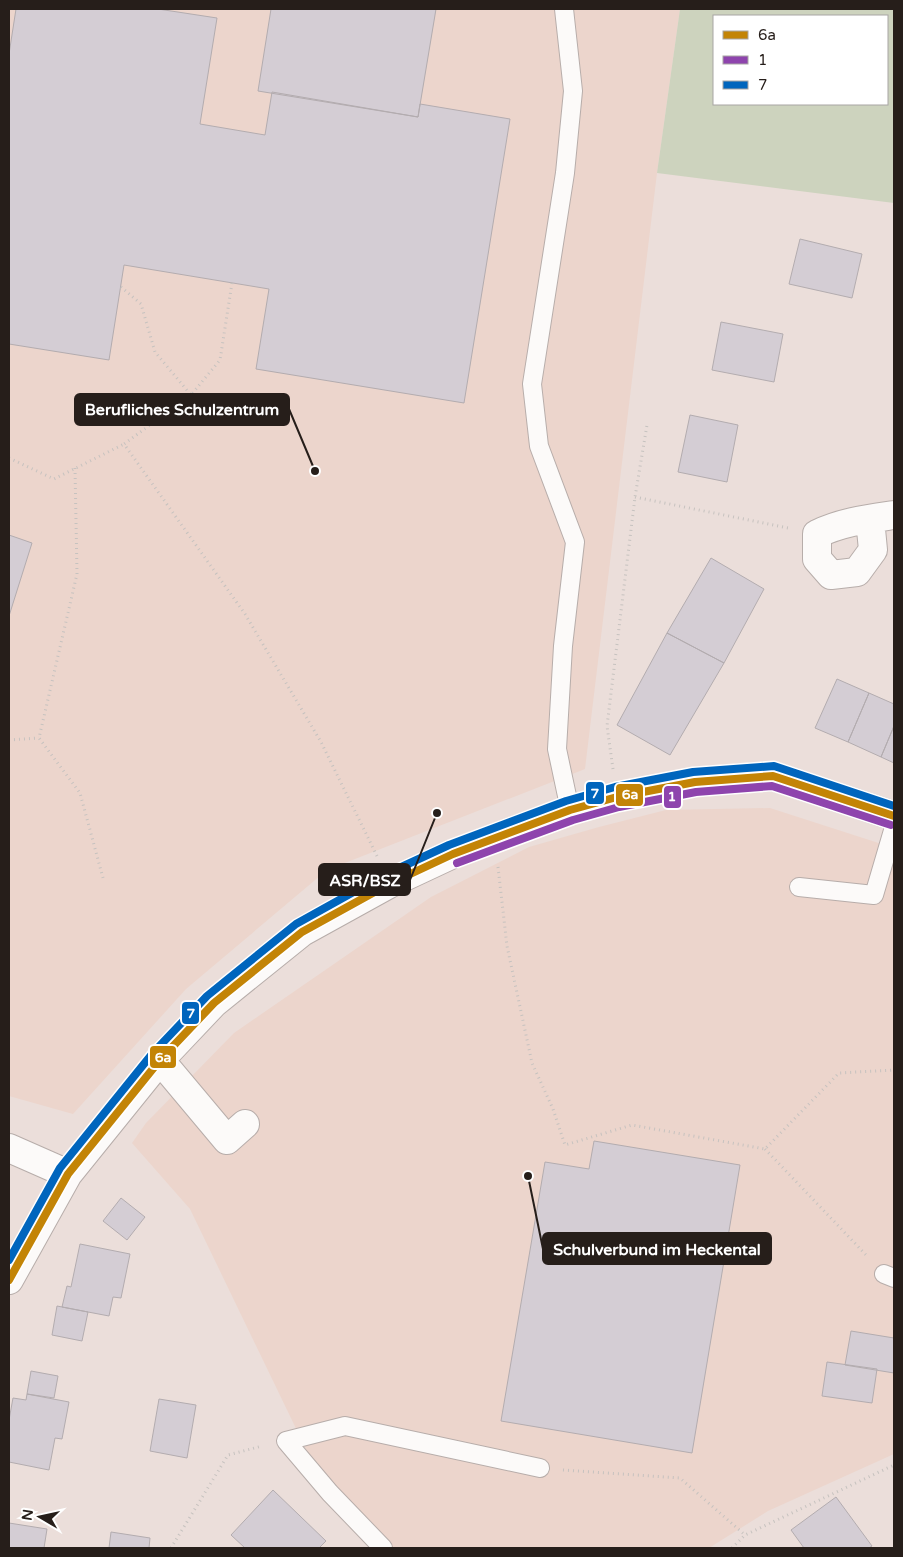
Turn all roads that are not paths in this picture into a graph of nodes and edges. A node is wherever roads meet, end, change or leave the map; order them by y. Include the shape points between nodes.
1 (564, 9) edge
2 (882, 517) edge
3 (570, 810) junction
4 (894, 816) edge
5 (894, 827) edge
6 (799, 887) dead end
7 (160, 1060) junction
8 (245, 1124) dead end
9 (9, 1148) edge
10 (68, 1174) junction
11 (9, 1280) edge
12 (540, 1468) road end
13 (383, 1548) edge

1 - 3 lane via 573,91 565,173 532,384 539,446 575,542 563,646 557,749
2 - 2 street via 837,525 817,534 817,559 831,575 857,572 873,550
3 - 4 street via 695,782 773,776
3 - 7 street via 453,854 389,884 302,932 214,1003
5 - 6 lane via 874,895
7 - 8 street via 228,1140
7 - 10 street
9 - 10 street
10 - 11 street
12 - 13 lane via 345,1426 286,1441

